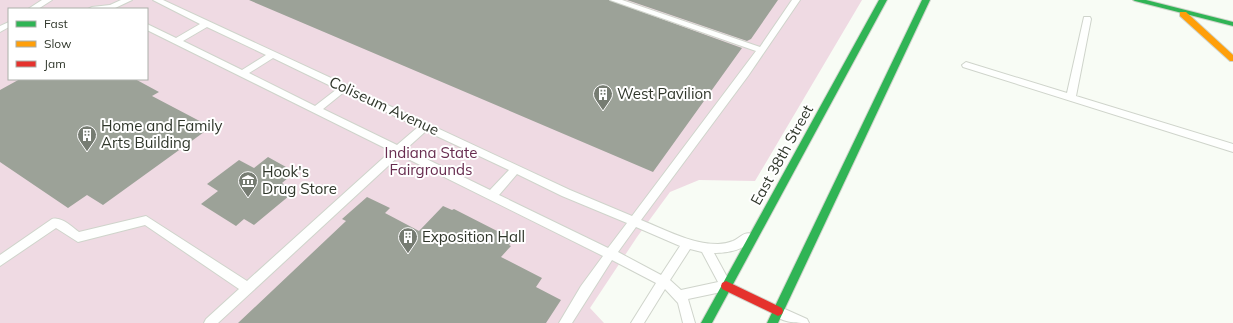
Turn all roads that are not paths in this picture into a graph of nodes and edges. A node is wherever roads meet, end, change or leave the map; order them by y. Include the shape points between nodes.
1 (48, 0) edge
2 (128, 0) edge
3 (157, 0) edge
4 (614, 0) edge
5 (796, 0) edge
6 (883, 0) edge
7 (926, 0) edge
8 (1137, 0) edge
9 (34, 8) edge
10 (109, 8) edge
11 (1181, 11) junction
12 (1087, 19) dead end
13 (207, 23) junction
14 (1233, 24) edge
15 (148, 28) edge
16 (176, 42) junction
17 (761, 50) junction
18 (273, 54) junction
19 (1233, 59) edge
20 (966, 65) dead end
21 (242, 74) junction
22 (345, 87) junction
23 (1071, 98) junction
24 (316, 110) junction
25 (425, 126) junction
26 (1233, 148) edge
27 (398, 150) junction
28 (516, 169) junction
29 (491, 196) junction
30 (634, 221) junction
31 (759, 226) junction
32 (687, 244) junction
33 (706, 248) junction
34 (610, 254) junction
35 (0, 261) edge
36 (663, 282) junction
37 (726, 286) junction
38 (248, 288) junction
39 (680, 295) junction
40 (778, 311) junction
41 (210, 323) edge
42 (565, 323) edge
43 (637, 323) edge
44 (689, 323) edge
45 (706, 323) edge
46 (772, 323) edge
47 (803, 323) edge

1 - 9 lane
2 - 10 lane
3 - 13 lane, Coliseum Avenue
4 - 17 lane
5 - 17 lane
6 - 31 main road, East 38th Street
7 - 40 main road
8 - 11 main road
11 - 14 main road
11 - 19 main road
12 - 23 lane
13 - 16 lane
13 - 18 lane, Coliseum Avenue
15 - 16 lane
16 - 21 lane
17 - 30 lane
18 - 21 lane
18 - 22 lane, Coliseum Avenue
20 - 23 lane
21 - 24 lane
22 - 24 lane
22 - 25 lane, Coliseum Avenue
23 - 26 lane
24 - 27 lane
25 - 27 lane
25 - 28 lane, Coliseum Avenue
27 - 29 lane
27 - 38 lane
28 - 29 lane
28 - 30 lane, Coliseum Avenue
29 - 34 lane
30 - 32 lane, Coliseum Avenue
30 - 34 lane
31 - 33 lane, Coliseum Avenue via 746,240 722,248
31 - 37 main road, East 38th Street
32 - 33 lane, Coliseum Avenue
32 - 36 lane
33 - 37 lane
34 - 36 lane
34 - 42 lane
35 - 38 lane via 56,222 78,237 146,220
36 - 39 lane
36 - 43 lane
37 - 39 lane
37 - 40 main road
37 - 45 main road, East 38th Street
38 - 41 lane
39 - 44 lane
40 - 46 main road
40 - 47 lane

